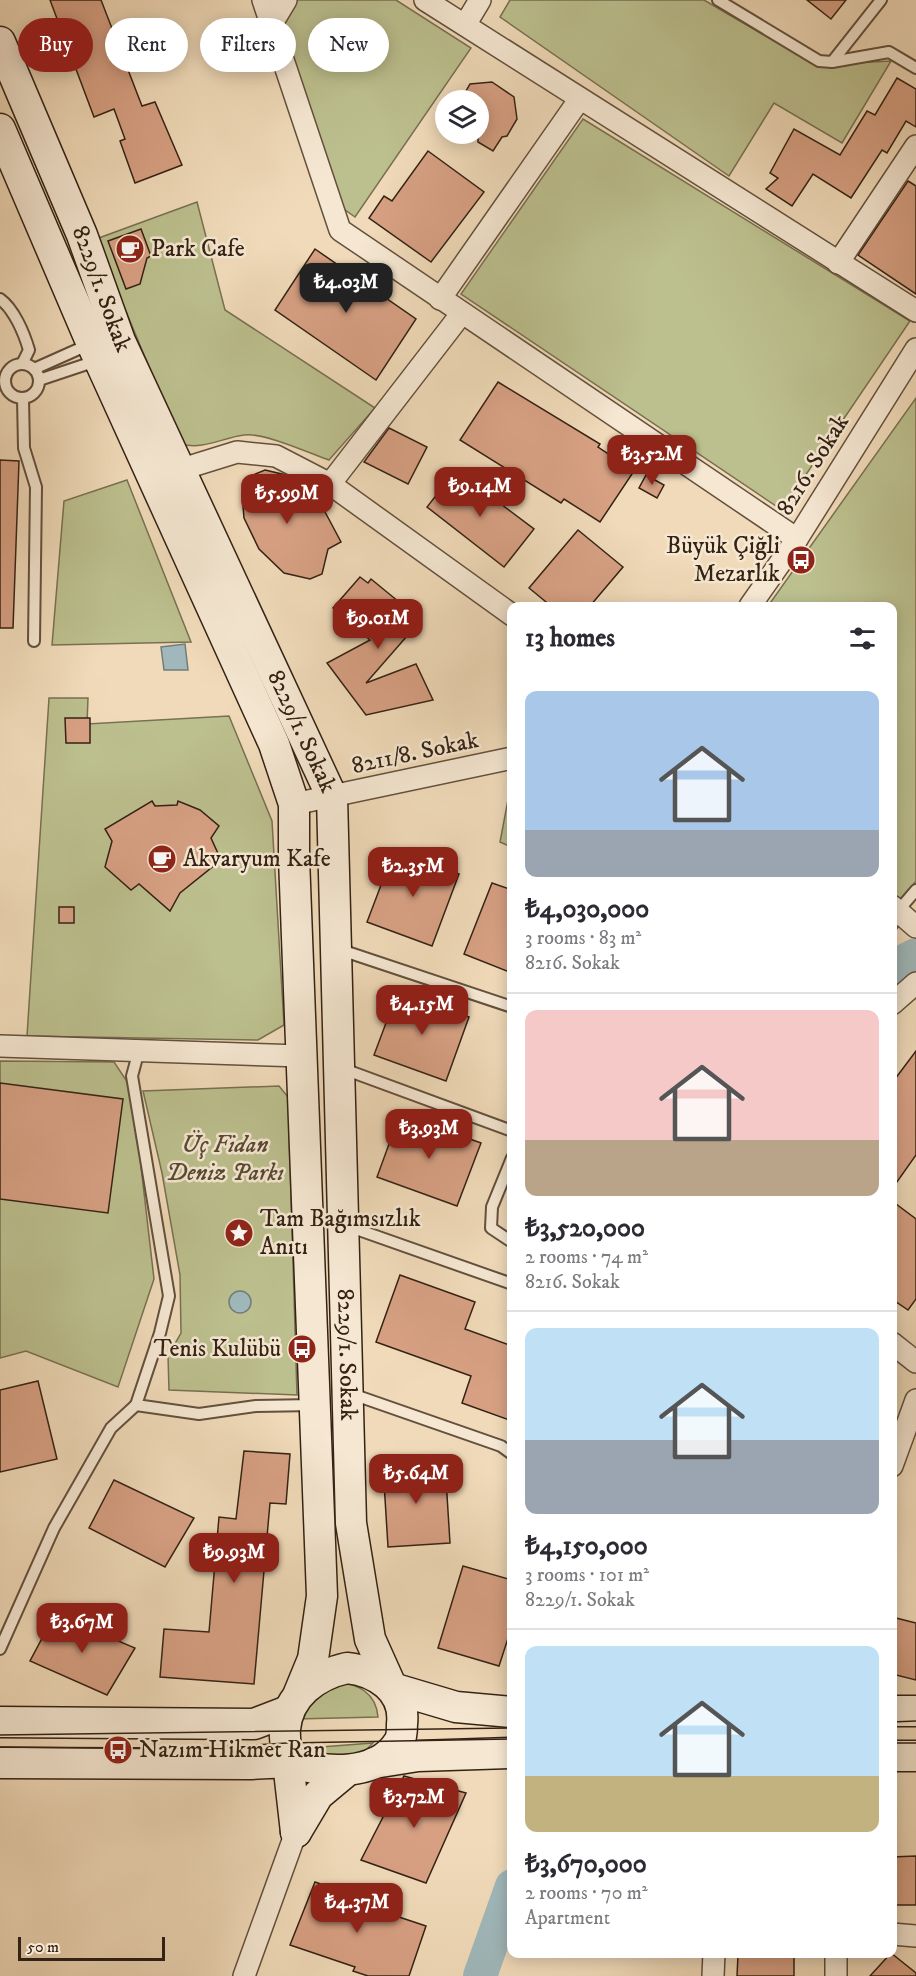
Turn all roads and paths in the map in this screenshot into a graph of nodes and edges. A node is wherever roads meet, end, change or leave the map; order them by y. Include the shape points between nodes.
1 (263, 0) edge
2 (286, 0) edge
3 (425, 0) edge
4 (480, 0) edge
5 (718, 0) edge
6 (881, 0) edge
7 (269, 18) edge
8 (275, 18) edge
9 (465, 25) junction
10 (0, 42) edge
11 (832, 62) junction
12 (916, 68) edge
13 (287, 72) edge
14 (579, 100) junction
15 (0, 129) edge
16 (916, 146) edge
17 (838, 263) junction
18 (0, 299) edge
19 (440, 299) junction
20 (916, 311) edge
21 (462, 313) junction
22 (106, 347) junction
23 (916, 349) edge
24 (22, 364) junction
25 (34, 369) junction
26 (39, 381) junction
27 (23, 398) junction
28 (179, 470) junction
29 (330, 484) junction
30 (796, 539) junction
31 (753, 602) edge
32 (507, 611) edge
33 (34, 641) dead end
34 (507, 759) edge
35 (332, 796) junction
36 (294, 804) junction
37 (916, 890) edge
38 (897, 911) edge
39 (897, 916) edge
40 (916, 927) edge
41 (334, 948) junction
42 (916, 983) edge
43 (897, 1000) edge
44 (507, 1005) edge
45 (0, 1046) edge
46 (140, 1050) junction
47 (302, 1056) junction
48 (338, 1067) junction
49 (507, 1129) edge
50 (507, 1170) edge
51 (356, 1229) dead end
52 (507, 1239) edge
53 (507, 1282) edge
54 (897, 1347) edge
55 (916, 1362) edge
56 (347, 1392) junction
57 (916, 1400) edge
58 (136, 1405) junction
59 (315, 1405) junction
60 (507, 1450) edge
61 (897, 1452) edge
62 (0, 1649) edge
63 (392, 1688) junction
64 (293, 1702) junction
65 (507, 1712) edge
66 (897, 1712) edge
67 (916, 1712) edge
68 (0, 1722) edge
69 (507, 1753) edge
70 (897, 1756) edge
71 (916, 1756) edge
72 (288, 1762) junction
73 (0, 1763) edge
74 (359, 1767) junction
75 (296, 1832) junction
76 (897, 1934) edge
77 (916, 1936) edge
78 (714, 1958) edge
79 (836, 1958) edge
80 (244, 1976) edge
81 (713, 1976) edge
82 (836, 1976) edge

1 - 7 street
2 - 8 street
3 - 9 street
4 - 9 street
5 - 11 lane via 819,61
6 - 11 lane
9 - 14 street
10 - 22 street, 8229/1. Sokak via 82,235
11 - 12 lane via 889,52
13 - 19 street via 340,230
14 - 17 street
14 - 19 street
15 - 22 street, 8229/1. Sokak
16 - 17 street
17 - 20 street
18 - 24 lane via 26,340 29,350
19 - 21 street
21 - 29 street
21 - 30 street
22 - 25 lane
22 - 26 lane
22 - 28 street, 8229/1. Sokak
22 - 36 street, 8229/1. Sokak via 273,744
23 - 30 street, 8216. Sokak
24 - 25 lane
24 - 27 lane via 10,369 5,382 11,394
25 - 26 lane
26 - 27 lane via 35,393
27 - 33 lane via 24,448 36,487
28 - 29 street via 237,452 276,456
28 - 35 street, 8229/1. Sokak
29 - 32 street
30 - 31 street, 8216. Sokak
34 - 35 street, 8211/8. Sokak
35 - 36 street, 8211/8. Sokak
35 - 41 street, 8229/1. Sokak
36 - 47 street, 8229/1. Sokak
37 - 38 lane
39 - 40 street
41 - 44 lane
41 - 48 street, 8229/1. Sokak
42 - 43 street
45 - 46 street
46 - 47 street
46 - 58 lane via 132,1076 169,1296
47 - 59 street, 8229/1. Sokak
48 - 49 lane
48 - 56 street, 8229/1. Sokak
50 - 52 lane via 492,1207 491,1228
51 - 53 lane
54 - 55 street
56 - 60 lane
56 - 63 street, 8229/1. Sokak via 351,1523 370,1639
57 - 61 street
58 - 59 lane via 199,1414 256,1406
58 - 62 lane via 111,1428 54,1528
59 - 64 street, 8229/1. Sokak via 322,1596 313,1659
63 - 64 street via 364,1670 347,1668 330,1672
63 - 65 street via 456,1707
63 - 74 street via 403,1719 401,1741 389,1752
64 - 68 street via 254,1724
64 - 72 street via 285,1732
66 - 67 street
69 - 74 street via 418,1756
70 - 71 street
72 - 73 street
72 - 74 street via 313,1769
72 - 75 street
74 - 75 street via 318,1796
75 - 80 street
76 - 77 street
78 - 81 street
79 - 82 street

